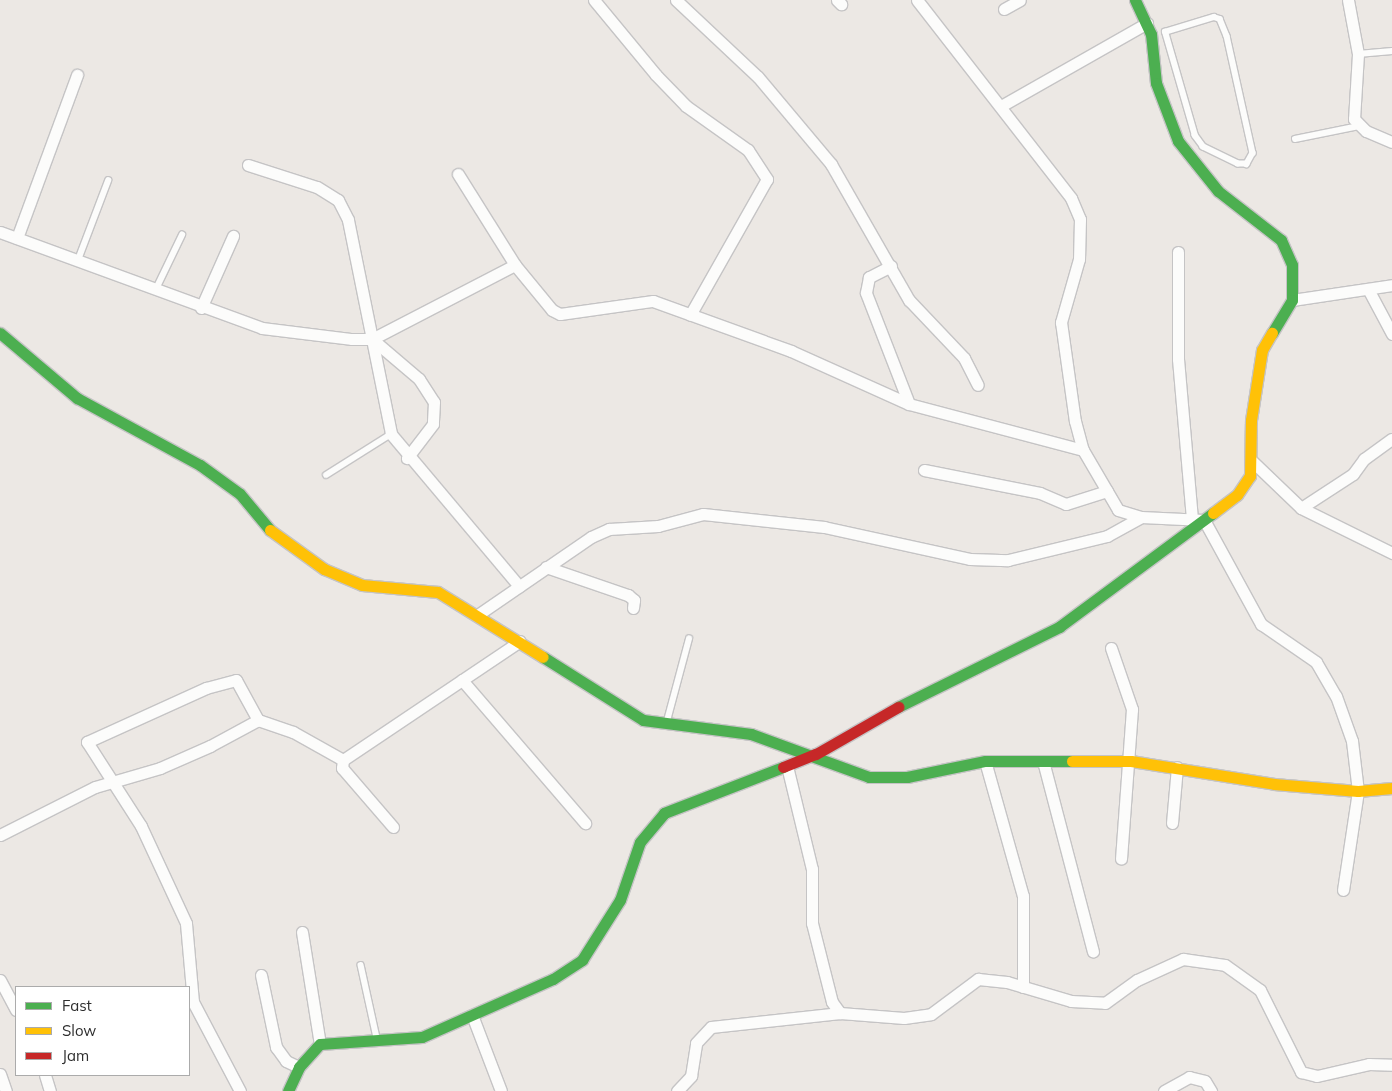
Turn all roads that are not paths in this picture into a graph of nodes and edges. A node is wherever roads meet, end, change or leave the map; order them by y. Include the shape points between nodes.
1 (594, 0) edge
2 (676, 0) edge
3 (917, 0) edge
4 (1135, 0) edge
5 (1348, 0) edge
6 (1016, 1) edge
7 (1004, 9) dead end
8 (1149, 29) junction
9 (1165, 32) junction
10 (1392, 51) edge
11 (1358, 54) junction
12 (76, 76) dead end
13 (1001, 106) junction
14 (1358, 126) junction
15 (1295, 139) dead end
16 (1392, 142) edge
17 (248, 165) dead end
18 (458, 174) dead end
19 (108, 181) dead end
20 (0, 232) edge
21 (182, 235) dead end
22 (233, 236) dead end
23 (16, 238) junction
24 (1178, 252) dead end
25 (78, 260) junction
26 (515, 265) junction
27 (891, 266) junction
28 (1392, 285) edge
29 (1368, 289) junction
30 (154, 291) junction
31 (1292, 300) junction
32 (201, 308) junction
33 (690, 314) junction
34 (0, 333) edge
35 (1392, 334) edge
36 (372, 339) junction
37 (978, 385) dead end
38 (909, 404) junction
39 (391, 434) junction
40 (1392, 439) edge
41 (1083, 450) junction
42 (407, 458) junction
43 (1250, 460) junction
44 (924, 470) dead end
45 (326, 475) dead end
46 (1107, 491) junction
47 (1301, 508) junction
48 (1141, 517) junction
49 (1192, 519) junction
50 (1204, 520) junction
51 (1392, 553) edge
52 (546, 567) junction
53 (519, 586) junction
54 (633, 608) dead end
55 (479, 614) junction
56 (689, 639) dead end
57 (520, 641) junction
58 (1111, 648) dead end
59 (462, 680) junction
60 (258, 720) junction
61 (666, 723) junction
62 (816, 754) junction
63 (343, 760) junction
64 (985, 760) junction
65 (1042, 761) junction
66 (1131, 761) junction
67 (787, 766) junction
68 (1177, 767) junction
69 (115, 781) junction
70 (1392, 788) edge
71 (1358, 791) junction
72 (585, 823) dead end
73 (1172, 823) dead end
74 (393, 827) dead end
75 (0, 835) edge
76 (1121, 859) dead end
77 (1343, 890) dead end
78 (302, 932) dead end
79 (1093, 952) dead end
80 (362, 966) dead end
81 (261, 975) dead end
82 (0, 980) edge
83 (1023, 987) junction
84 (15, 1008) edge
85 (840, 1012) junction
86 (472, 1015) junction
87 (377, 1038) junction
88 (320, 1044) junction
89 (1392, 1065) edge
90 (299, 1067) junction
91 (0, 1074) edge
92 (45, 1076) edge
93 (6, 1091) edge
94 (50, 1091) edge
95 (240, 1091) edge
96 (288, 1091) edge
97 (501, 1091) edge
98 (677, 1091) edge
99 (1164, 1091) edge
100 (1211, 1091) edge

1 - 33 street via 656,75 686,106 748,150 767,179
2 - 27 street via 758,77 831,164
3 - 13 street
4 - 8 street
5 - 11 street
6 - 7 street
8 - 9 lane
8 - 13 street
8 - 31 street via 1156,82 1178,141 1218,191 1281,240 1292,265
9 - 9 lane via 1195,136 1202,147 1238,164 1247,164 1253,153 1220,19
10 - 11 lane
11 - 14 street via 1353,104
12 - 23 street
13 - 41 street via 1071,198 1080,219 1079,259 1061,322
14 - 15 lane
14 - 16 street
17 - 36 street via 317,187 338,200 348,220
18 - 26 street
19 - 25 lane
20 - 23 street
21 - 30 lane
22 - 32 street
23 - 25 street
24 - 49 street via 1178,359
25 - 30 street
26 - 33 street via 552,310 560,314 653,301
26 - 36 street
27 - 37 street via 909,300 964,358
27 - 38 street via 869,277 866,293
28 - 29 street
29 - 31 street
29 - 35 street
30 - 32 street
31 - 43 street via 1262,350 1251,420
32 - 36 street via 262,328
33 - 38 street via 791,351
34 - 55 street via 77,398 200,464 240,494 262,524 324,569 362,585 438,592
36 - 39 street
36 - 42 street via 419,379 434,402 433,424
38 - 41 street
39 - 42 street
39 - 45 lane
40 - 47 street via 1364,459 1353,474
41 - 46 street
42 - 53 street
43 - 47 street
43 - 50 street via 1250,476 1237,495
44 - 46 street via 1040,493 1066,504
46 - 48 street via 1118,510
47 - 51 street
48 - 49 street
48 - 52 street via 1107,536 1008,560 970,559 824,527 703,514 658,526 609,529
49 - 50 street
50 - 62 street via 1059,627 889,712
50 - 71 street via 1261,624 1316,662 1336,696 1352,741
52 - 53 street
52 - 54 street via 628,595 634,600
53 - 55 street
55 - 57 street
56 - 61 lane
57 - 59 street
57 - 61 street via 616,706 643,720
58 - 66 street via 1132,709
59 - 63 street
59 - 72 street
60 - 63 street via 293,732
60 - 69 street via 160,768
60 - 69 street via 236,680 206,688 87,742
61 - 62 street via 751,734
62 - 64 street via 869,777 907,777
62 - 67 street
63 - 74 street via 342,768
64 - 65 street
64 - 83 street via 1023,896
65 - 66 street
65 - 79 street
66 - 68 street
66 - 76 street
67 - 85 street via 812,869 812,923 832,1002
67 - 86 street via 664,813 640,842 620,900 582,960 553,980
68 - 71 street via 1274,784
68 - 73 street
69 - 75 street
69 - 95 street via 141,826 186,923 193,1002
70 - 71 street
71 - 77 street
78 - 88 street
80 - 87 lane
81 - 90 street via 276,1047 286,1061
82 - 84 street
83 - 85 street via 978,979 931,1014 904,1018
83 - 89 street via 1071,1001 1105,1003 1137,980 1183,959 1225,965 1260,990 1302,1072 1318,1076 1369,1064
85 - 98 street via 711,1027 696,1043 691,1076
86 - 87 street via 422,1037
86 - 97 street
87 - 88 street
88 - 90 street
90 - 96 street
91 - 93 street
92 - 94 street
99 - 100 street via 1189,1077 1205,1081

